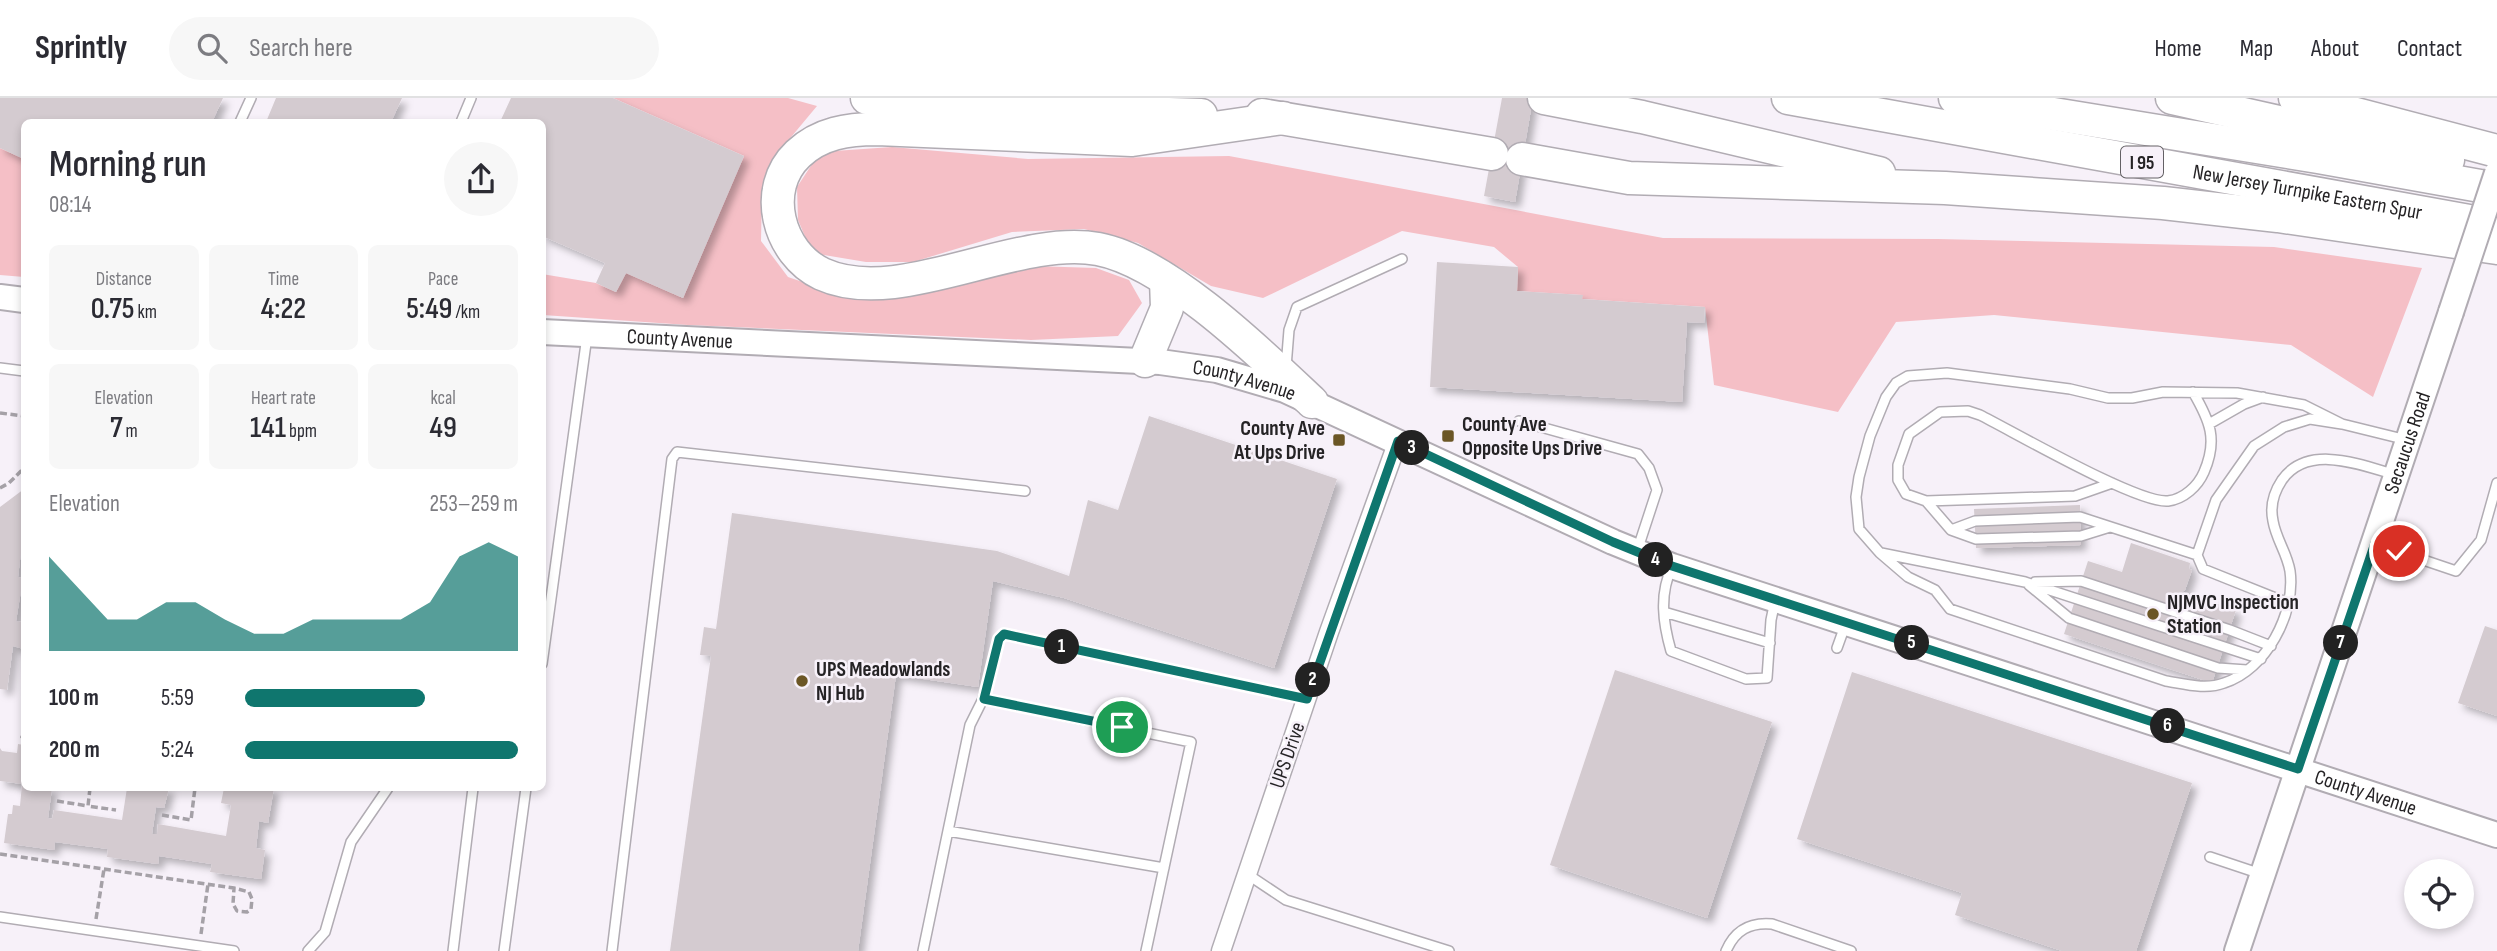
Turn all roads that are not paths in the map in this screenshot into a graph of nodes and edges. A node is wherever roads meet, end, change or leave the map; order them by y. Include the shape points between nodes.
1 (251, 98) edge
2 (471, 98) edge
3 (867, 98) edge
4 (1157, 98) edge
5 (1544, 98) edge
6 (1788, 98) edge
7 (1955, 98) edge
8 (2172, 98) edge
9 (2295, 98) edge
10 (1283, 118) junction
11 (241, 119) edge
12 (462, 119) edge
13 (2497, 151) edge
14 (2497, 173) edge
15 (1945, 188) junction
16 (2497, 189) edge
17 (2497, 226) edge
18 (2497, 248) edge
19 (1402, 259) dead end
20 (1166, 280) junction
21 (0, 297) edge
22 (21, 300) edge
23 (546, 332) edge
24 (587, 334) junction
25 (1145, 361) junction
26 (0, 368) edge
27 (21, 371) edge
28 (1294, 390) junction
29 (2193, 392) junction
30 (2264, 397) junction
31 (1518, 421) dead end
32 (2209, 424) junction
33 (2342, 424) junction
34 (2409, 440) junction
35 (1398, 441) junction
36 (2398, 476) junction
37 (2112, 483) junction
38 (2497, 483) edge
39 (1025, 491) dead end
40 (1926, 501) junction
41 (2494, 504) edge
42 (2110, 527) junction
43 (1951, 530) junction
44 (2375, 543) junction
45 (1637, 552) junction
46 (1880, 552) junction
47 (2197, 555) junction
48 (1672, 566) junction
49 (2025, 582) junction
50 (1775, 599) junction
51 (2288, 603) junction
52 (1664, 612) junction
53 (1846, 621) junction
54 (546, 635) edge
55 (1770, 643) junction
56 (2271, 646) junction
57 (1838, 648) dead end
58 (2261, 659) junction
59 (2248, 670) junction
60 (984, 699) junction
61 (1307, 699) junction
62 (2298, 769) junction
63 (386, 791) edge
64 (473, 791) edge
65 (526, 791) edge
66 (948, 831) junction
67 (2497, 835) edge
68 (2210, 857) dead end
69 (1164, 868) junction
70 (1247, 874) junction
71 (2263, 874) junction
72 (0, 917) edge
73 (234, 951) edge
74 (308, 951) edge
75 (453, 951) edge
76 (504, 951) edge
77 (612, 951) edge
78 (923, 951) edge
79 (1146, 951) edge
80 (1221, 951) edge
81 (1449, 951) edge
82 (1726, 951) edge
83 (1851, 951) edge
84 (2237, 951) edge

1 - 11 lane
2 - 12 lane
3 - 10 highway via 976,108
4 - 10 highway
5 - 15 highway
6 - 17 highway, New Jersey Turnpike Eastern Spur / I 95
7 - 16 highway, New Jersey Turnpike Eastern Spur / I 95
8 - 14 highway
9 - 13 highway
10 - 15 highway via 1629,178
10 - 20 highway via 1132,140 846,130 819,139 799,153 779,190 779,218 789,246 810,267 838,279 894,281 1033,253 1083,248 1132,260
14 - 34 main road, Secaucus Road, bridge
15 - 18 highway via 2223,209
19 - 28 lane via 1297,307 1289,330
20 - 25 highway via 1167,309
20 - 28 highway
21 - 22 main road
23 - 24 main road, County Avenue
24 - 25 main road, County Avenue
24 - 54 lane
25 - 28 main road, County Avenue via 1217,370
26 - 27 lane
28 - 35 main road, County Avenue
29 - 30 lane
29 - 32 lane
29 - 46 lane via 2108,398 1947,373 1908,376 1896,383 1878,412 1858,477 1859,529
30 - 32 lane
30 - 33 lane via 2304,405
31 - 45 lane via 1638,454 1657,490
32 - 37 lane via 2211,456 2201,480 2185,495 2168,501 2149,498
33 - 34 lane
33 - 47 lane via 2310,419 2284,427 2253,446 2216,500
34 - 36 main road, Secaucus Road
35 - 45 main road, County Avenue
35 - 61 street, UPS Drive
36 - 44 main road, Secaucus Road
36 - 51 lane via 2328,459 2304,463 2283,478 2274,496 2272,519 2290,573
37 - 40 lane via 2075,496
37 - 40 lane via 1980,415 1940,412 1909,434 1898,465 1898,480 1906,494
38 - 41 lane
39 - 77 lane via 677,452 671,459
40 - 43 lane
41 - 44 lane via 2481,540 2456,571
42 - 43 lane via 2081,536 1976,539
42 - 43 lane via 2080,517 1975,521
42 - 47 lane
44 - 62 main road, Secaucus Road
45 - 48 main road, County Avenue
46 - 49 lane
46 - 59 lane via 1908,577 1936,590 1950,608 2166,681 2202,687 2225,683
47 - 51 lane via 2203,569
48 - 50 main road, County Avenue
48 - 52 lane via 1664,584
49 - 56 lane via 2081,581
49 - 58 lane
49 - 59 lane via 2069,618 2218,668
50 - 53 main road, County Avenue
50 - 55 lane
51 - 56 lane
52 - 55 lane
52 - 55 lane via 1671,651 1746,678 1768,678
53 - 57 lane
53 - 62 main road, County Avenue
56 - 58 lane
58 - 59 lane
60 - 61 lane via 1004,634
60 - 66 lane via 970,725
60 - 69 lane via 1191,742
61 - 70 street, UPS Drive
62 - 67 main road, County Avenue
62 - 71 main road, Secaucus Road
63 - 74 lane via 351,842 325,932
64 - 75 lane
65 - 76 lane
66 - 69 lane
66 - 78 lane
68 - 71 lane
69 - 79 lane
70 - 80 street, UPS Drive
70 - 81 lane via 1286,900
71 - 84 main road, Secaucus Road
72 - 73 lane
82 - 83 lane via 1738,932 1759,923

